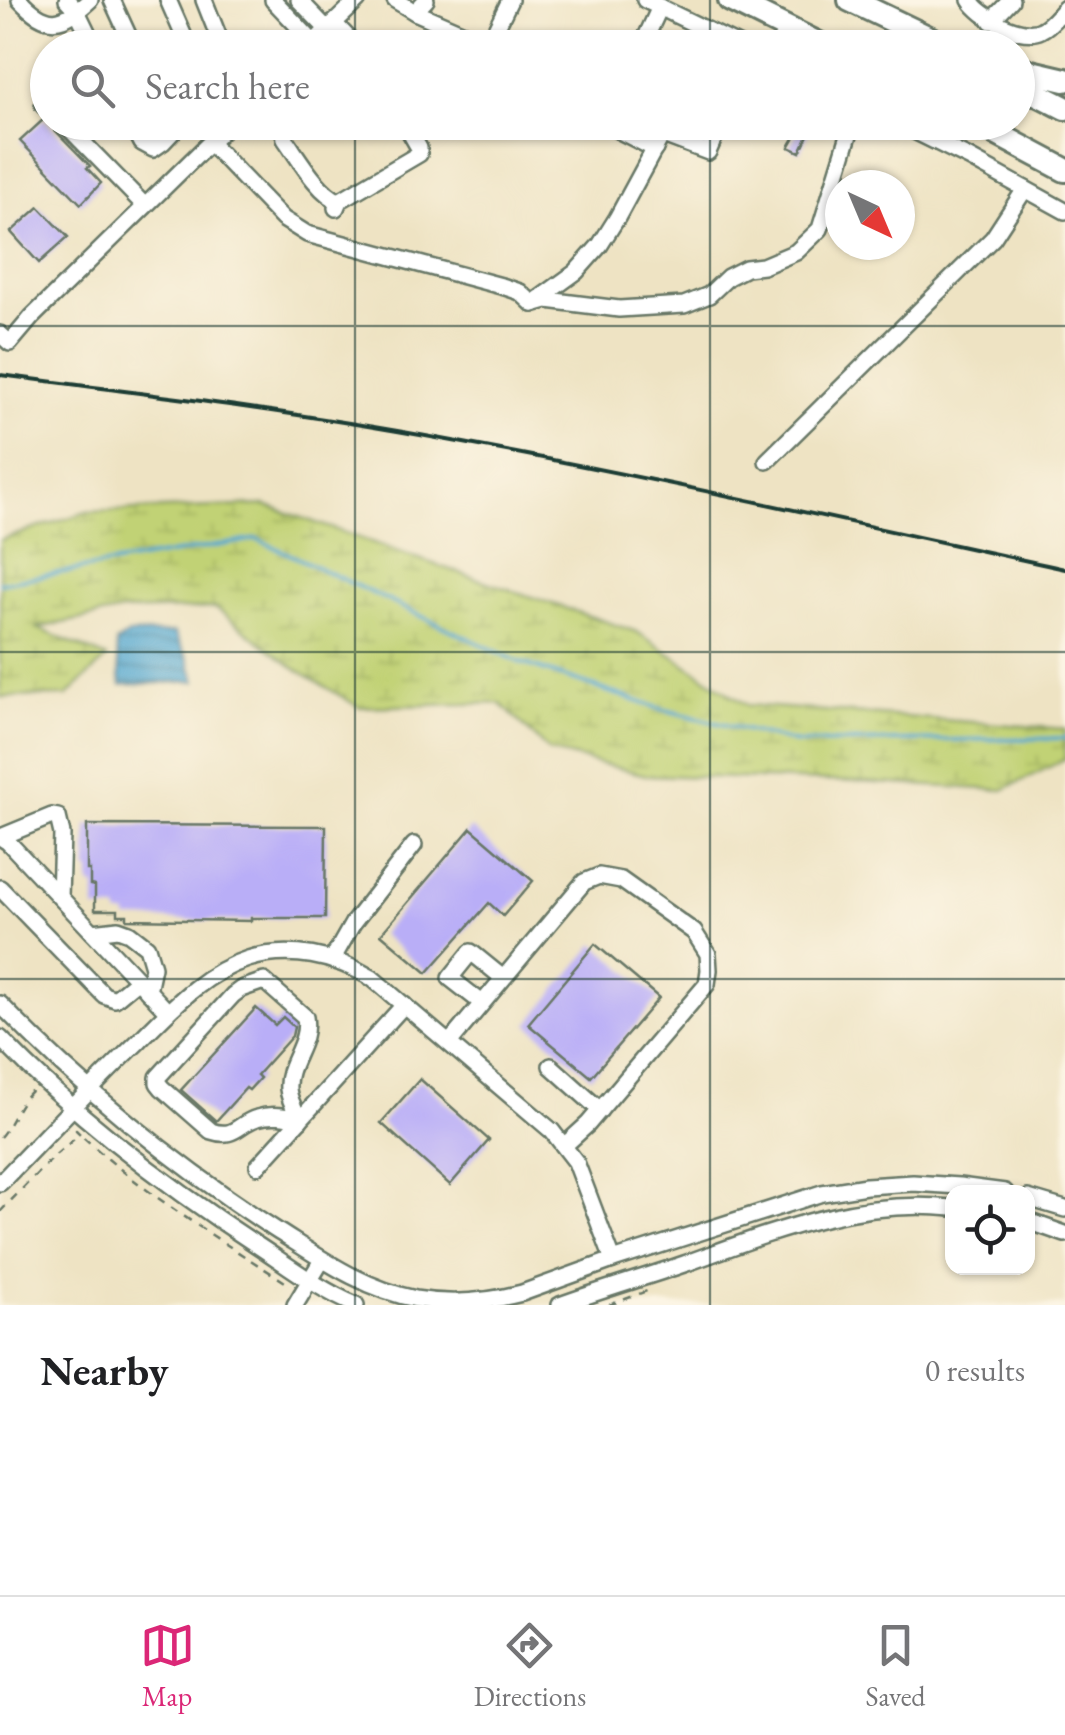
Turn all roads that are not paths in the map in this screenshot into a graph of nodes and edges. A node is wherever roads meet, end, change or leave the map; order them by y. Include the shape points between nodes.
1 (20, 0) edge
2 (112, 0) edge
3 (168, 0) edge
4 (204, 0) edge
5 (272, 0) edge
6 (299, 0) edge
7 (358, 0) edge
8 (395, 0) edge
9 (510, 0) edge
10 (730, 0) edge
11 (850, 0) edge
12 (970, 0) edge
13 (1012, 0) edge
14 (78, 4) edge
15 (652, 4) edge
16 (420, 6) edge
17 (1065, 8) edge
18 (991, 21) junction
19 (331, 27) junction
20 (88, 30) edge
21 (126, 30) edge
22 (181, 30) edge
23 (216, 30) edge
24 (298, 30) edge
25 (328, 30) edge
26 (335, 30) edge
27 (463, 30) edge
28 (495, 30) edge
29 (645, 30) edge
30 (708, 30) edge
31 (771, 30) edge
32 (915, 30) edge
33 (1018, 30) edge
34 (1035, 32) edge
35 (1035, 73) edge
36 (1065, 80) edge
37 (1035, 93) edge
38 (1065, 108) edge
39 (80, 140) edge
40 (140, 140) edge
41 (162, 140) edge
42 (213, 140) edge
43 (286, 140) edge
44 (415, 140) edge
45 (659, 140) edge
46 (676, 140) edge
47 (714, 140) edge
48 (847, 140) edge
49 (931, 140) edge
50 (1009, 140) edge
51 (210, 143) junction
52 (1062, 168) edge
53 (1025, 189) junction
54 (144, 206) junction
55 (335, 208) junction
56 (1065, 211) edge
57 (320, 238) junction
58 (532, 304) junction
59 (5, 338) edge
60 (767, 461) dead end
61 (0, 837) edge
62 (414, 845) dead end
63 (0, 888) edge
64 (60, 896) junction
65 (92, 932) junction
66 (332, 960) junction
67 (503, 978) junction
68 (143, 985) junction
69 (0, 1004) edge
70 (404, 1004) junction
71 (482, 1004) junction
72 (168, 1012) junction
73 (0, 1038) edge
74 (449, 1043) junction
75 (551, 1066) dead end
76 (89, 1089) junction
77 (73, 1107) junction
78 (600, 1110) junction
79 (300, 1120) junction
80 (564, 1145) junction
81 (258, 1166) dead end
82 (0, 1184) edge
83 (945, 1185) edge
84 (1035, 1200) edge
85 (945, 1208) edge
86 (1065, 1210) edge
87 (1035, 1223) edge
88 (1065, 1234) edge
89 (322, 1260) junction
90 (613, 1260) junction
91 (303, 1293) edge
92 (356, 1305) edge
93 (560, 1305) edge

1 - 14 street via 51,22 70,17
2 - 21 street
3 - 22 street
4 - 23 street
5 - 24 street
6 - 19 street
7 - 19 street
8 - 16 street
9 - 28 street
10 - 31 highway
11 - 32 highway
12 - 18 street
13 - 18 street
14 - 20 street
15 - 29 street
15 - 30 street
16 - 27 street
17 - 34 street
18 - 33 street
19 - 25 street
19 - 26 street
35 - 36 highway
37 - 38 highway
39 - 54 street
40 - 41 street via 153,150
42 - 51 street
43 - 55 street
44 - 55 street via 420,154
45 - 58 street via 600,245
46 - 47 street via 708,152
48 - 58 street via 820,229 796,252 728,276 709,295 684,305
49 - 53 street
50 - 52 highway
51 - 54 street
51 - 57 street via 283,218
53 - 56 street
53 - 60 street via 993,238
54 - 59 street
55 - 57 street
57 - 58 street via 505,286
61 - 64 street
61 - 64 street via 58,817
62 - 66 street
63 - 68 street via 104,995 116,999
64 - 65 street
65 - 68 street
65 - 68 street via 118,929 148,947 153,967
66 - 70 street via 353,966
66 - 72 street via 271,954 247,959 204,980
67 - 71 street
67 - 71 street via 471,952 450,978
67 - 78 street via 584,882 599,876 621,880 694,932 708,954 707,984
68 - 72 street
69 - 76 street
70 - 74 street
70 - 79 street
71 - 74 street
72 - 76 street
73 - 77 street
74 - 80 street
75 - 78 street
76 - 77 street
76 - 89 street via 196,1176
77 - 82 street
77 - 91 street
78 - 80 street
79 - 79 street via 259,1117 219,1134 162,1088 158,1077 233,995 264,981 306,1016 306,1036 287,1084
79 - 81 street
80 - 90 street
83 - 90 street via 844,1188
84 - 86 street
85 - 93 street via 831,1214
87 - 88 street
89 - 90 street via 394,1293 460,1302 522,1294
89 - 91 street
91 - 92 street

